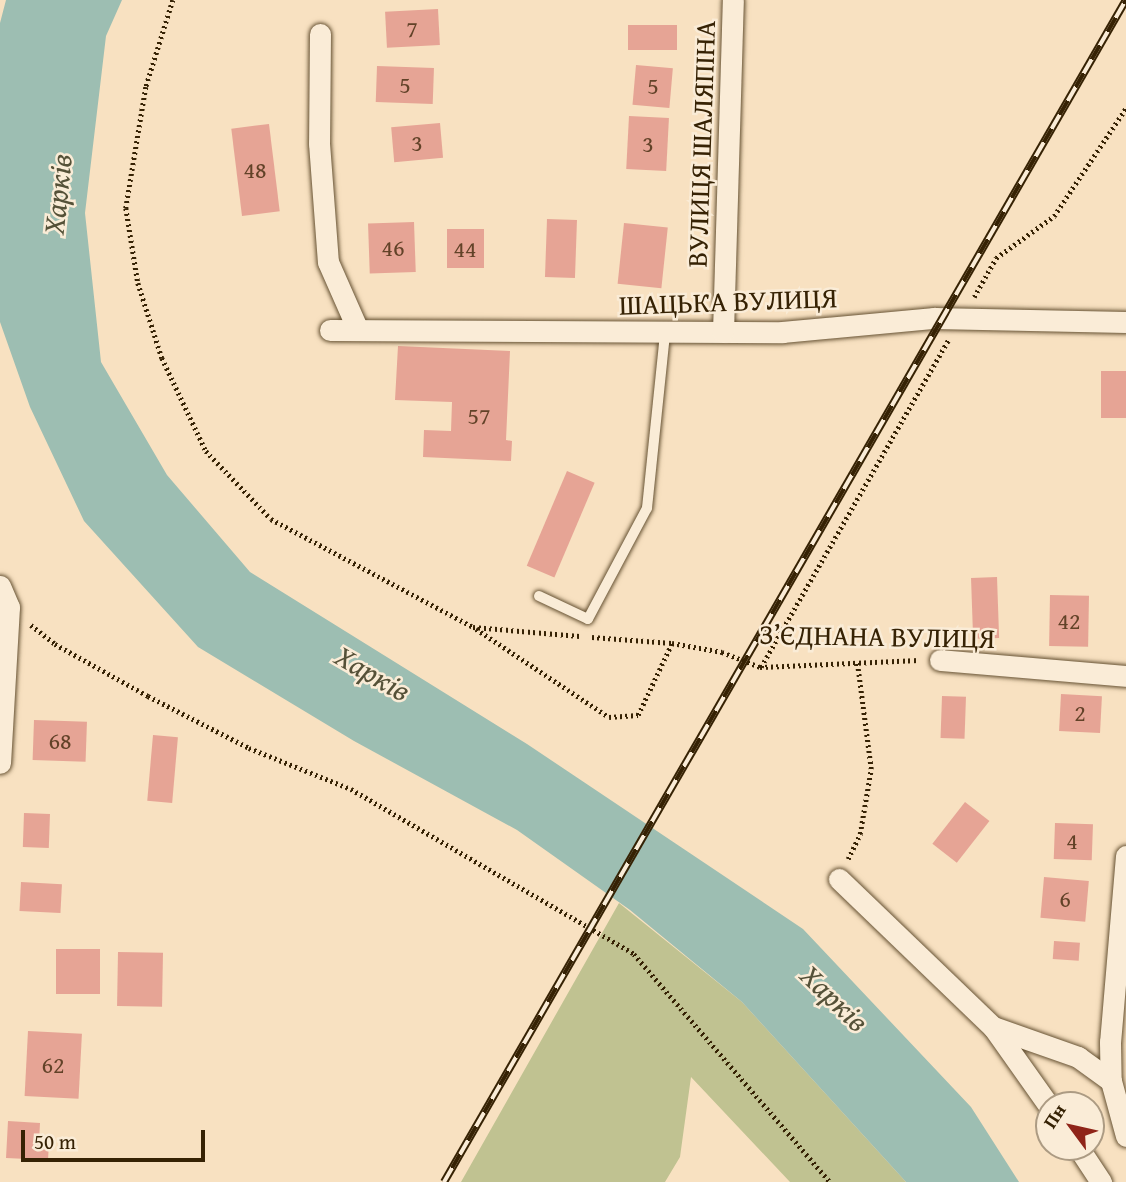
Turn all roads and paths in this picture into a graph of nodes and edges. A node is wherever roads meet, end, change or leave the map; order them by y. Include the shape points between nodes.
1 (173, 0) edge
2 (733, 0) edge
3 (320, 34) dead end
4 (1126, 108) edge
5 (961, 318) junction
6 (1126, 321) edge
7 (330, 330) dead end
8 (358, 330) junction
9 (723, 332) junction
10 (665, 333) junction
11 (0, 586) edge
12 (539, 596) dead end
13 (9, 607) junction
14 (473, 627) junction
15 (672, 643) junction
16 (940, 660) joint
17 (857, 661) junction
18 (760, 667) junction
19 (1126, 676) edge
20 (0, 763) edge
21 (1126, 856) edge
22 (839, 879) joint
23 (993, 1027) junction
24 (1110, 1042) junction
25 (1078, 1057) junction
26 (1111, 1081) junction
27 (1038, 1091) edge
28 (1126, 1136) edge
29 (1087, 1161) edge
30 (830, 1182) edge
31 (1101, 1182) edge

1 - 14 path via 146,87 126,208 138,283 162,358 206,451 271,519
2 - 9 street, ВУЛИЦЯ ШАЛЯПІНА
3 - 8 street via 319,143 328,262
4 - 5 path via 1055,216 996,258
5 - 6 street, ШАЦЬКА ВУЛИЦЯ
5 - 9 street, ШАЦЬКА ВУЛИЦЯ
5 - 18 path
7 - 8 street, ШАЦЬКА ВУЛИЦЯ
8 - 10 street, ШАЦЬКА ВУЛИЦЯ
9 - 10 street, ШАЦЬКА ВУЛИЦЯ
10 - 12 lane via 647,508 588,619
11 - 13 street
13 - 20 street
13 - 30 path via 55,644 148,696 249,748 351,789 634,954
14 - 15 path, З’ЄДНАНА ВУЛИЦЯ
14 - 15 path via 608,717 638,715
15 - 18 path, З’ЄДНАНА ВУЛИЦЯ via 722,652
16 - 17 path, З’ЄДНАНА ВУЛИЦЯ
16 - 19 street, З’ЄДНАНА ВУЛИЦЯ
17 - 18 path, З’ЄДНАНА ВУЛИЦЯ
17 - 22 path via 871,769 859,834
21 - 24 street
22 - 23 street
23 - 25 street
23 - 27 street
24 - 25 street
24 - 26 street
25 - 26 street
26 - 28 street
29 - 31 street

